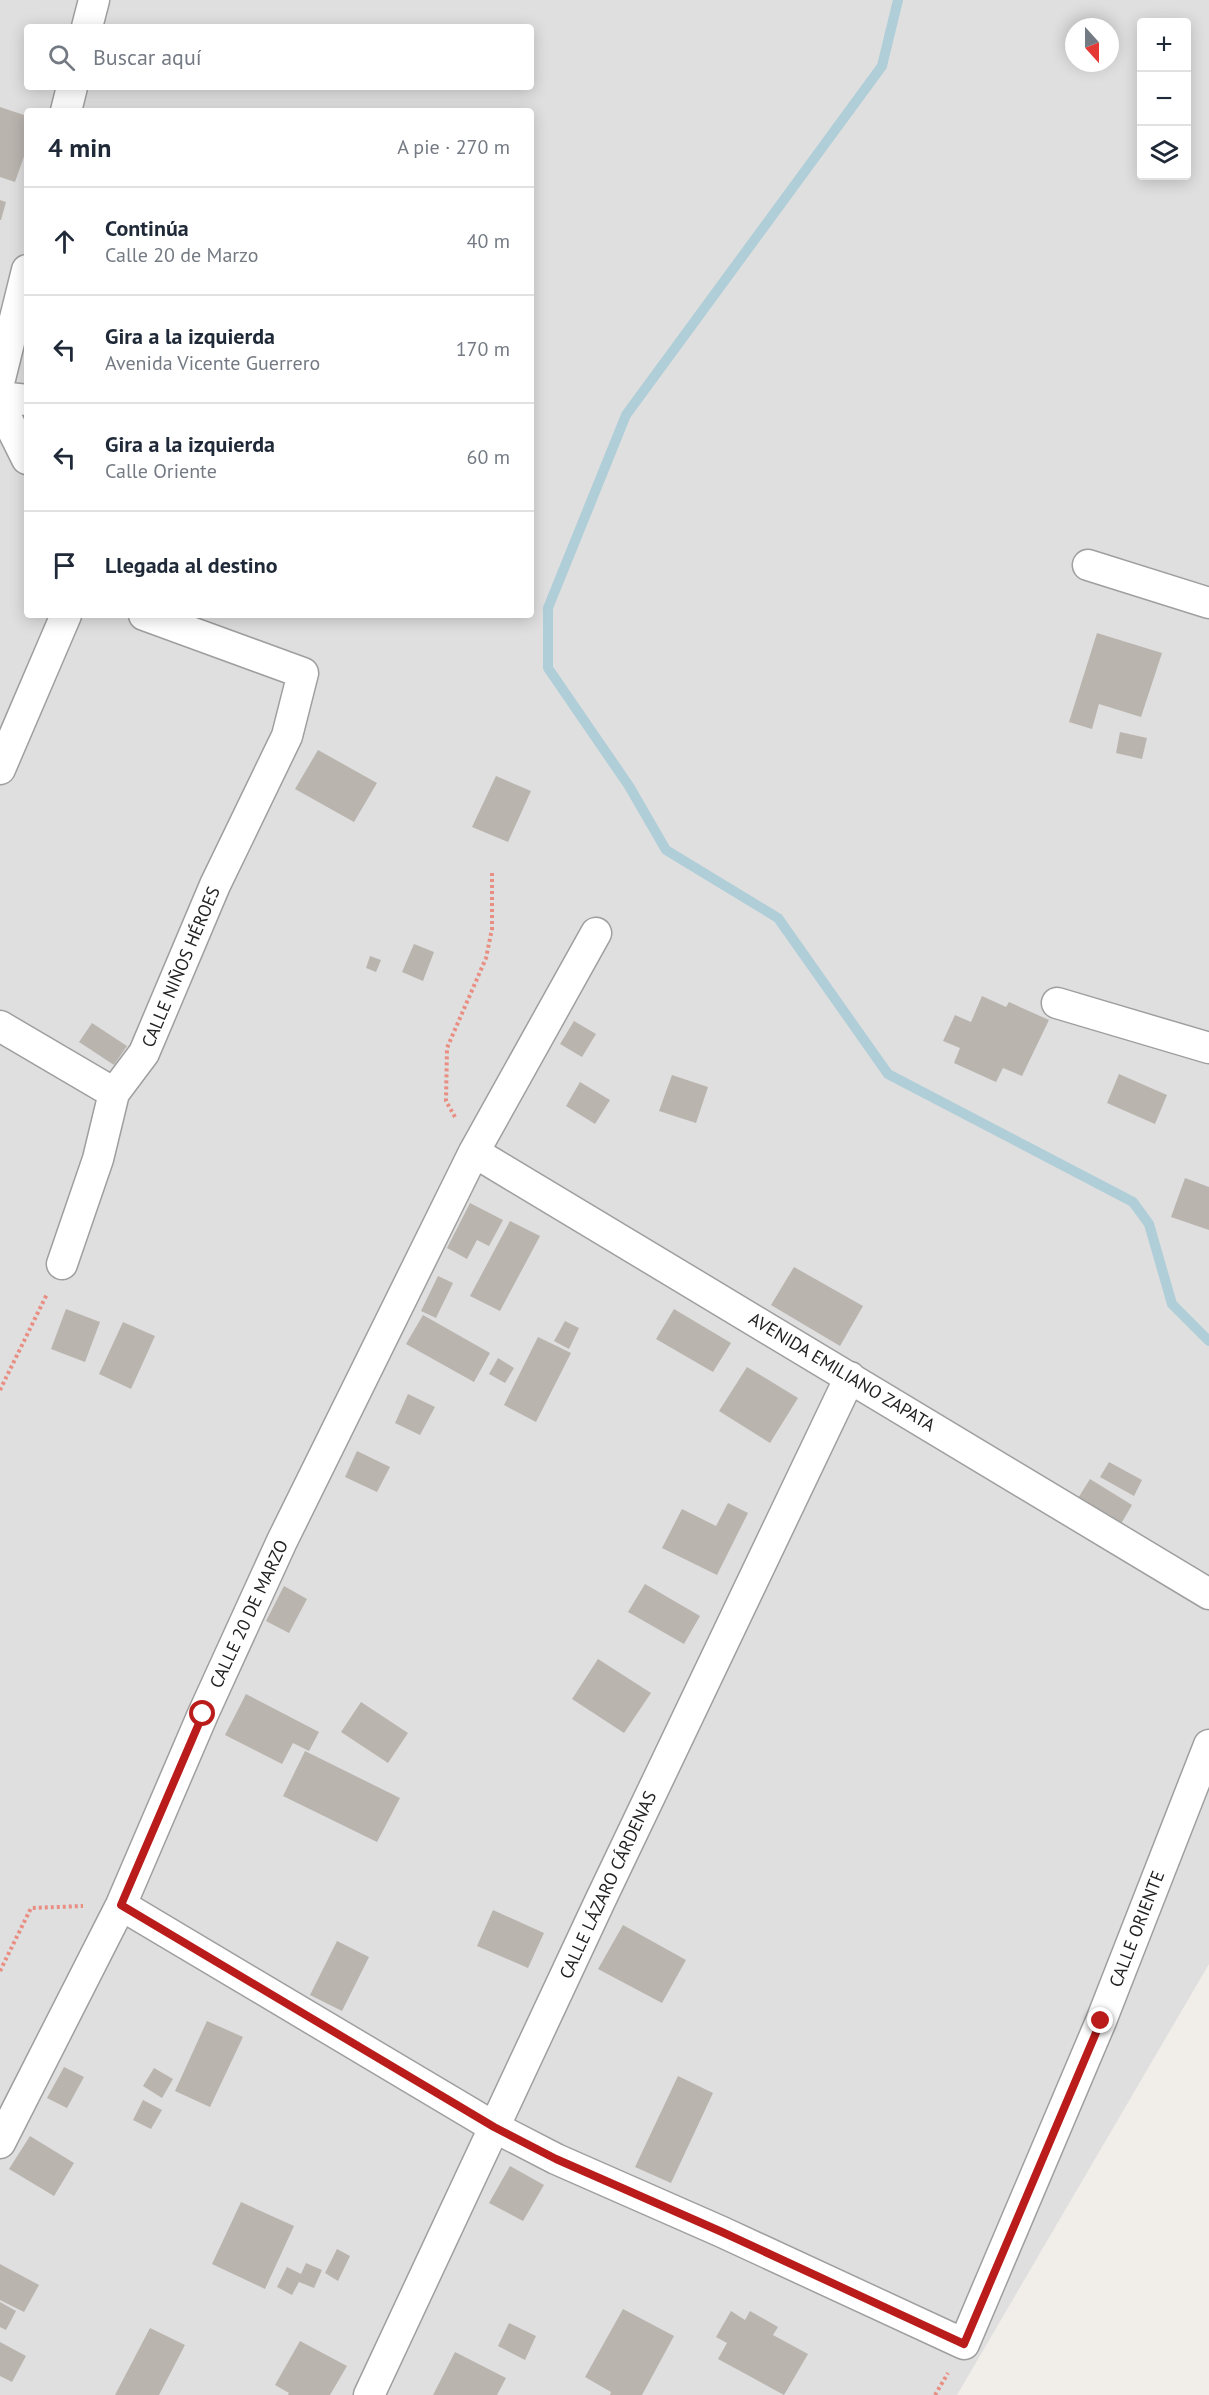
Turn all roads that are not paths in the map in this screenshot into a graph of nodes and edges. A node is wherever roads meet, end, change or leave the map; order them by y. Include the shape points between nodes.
1 (94, 0) edge
2 (88, 24) edge
3 (71, 90) edge
4 (67, 108) edge
5 (24, 282) edge
6 (0, 380) edge
7 (0, 397) edge
8 (24, 400) edge
9 (0, 405) edge
10 (24, 453) edge
11 (1088, 565) dead end
12 (1209, 603) edge
13 (65, 618) edge
14 (152, 618) edge
15 (0, 769) edge
16 (596, 933) dead end
17 (1057, 1003) dead end
18 (0, 1026) edge
19 (1209, 1048) edge
20 (114, 1093) junction
21 (474, 1152) junction
22 (62, 1264) road end
23 (850, 1377) junction
24 (1209, 1594) edge
25 (1209, 1745) edge
26 (121, 1905) junction
27 (494, 2127) junction
28 (0, 2143) edge
29 (369, 2395) edge

1 - 2 street
3 - 4 street
5 - 6 street
7 - 8 street
9 - 10 street
11 - 12 street
13 - 15 street
14 - 20 street, CALLE NIÑOS HÉROES via 303,672 287,735 215,885 144,1053
16 - 21 street, CALLE 20 DE MARZO
17 - 19 street
18 - 20 street
20 - 22 street, CALLE NIÑOS HÉROES via 98,1158
21 - 23 street, AVENIDA EMILIANO ZAPATA
21 - 26 street, CALLE 20 DE MARZO via 282,1541
23 - 24 street, AVENIDA EMILIANO ZAPATA
23 - 27 street, CALLE LÁZARO CÁRDENAS
25 - 27 street, CALLE ORIENTE via 1101,2021 964,2344 556,2159
26 - 27 street
26 - 28 street, CALLE 20 DE MARZO
27 - 29 street, CALLE LÁZARO CÁRDENAS

